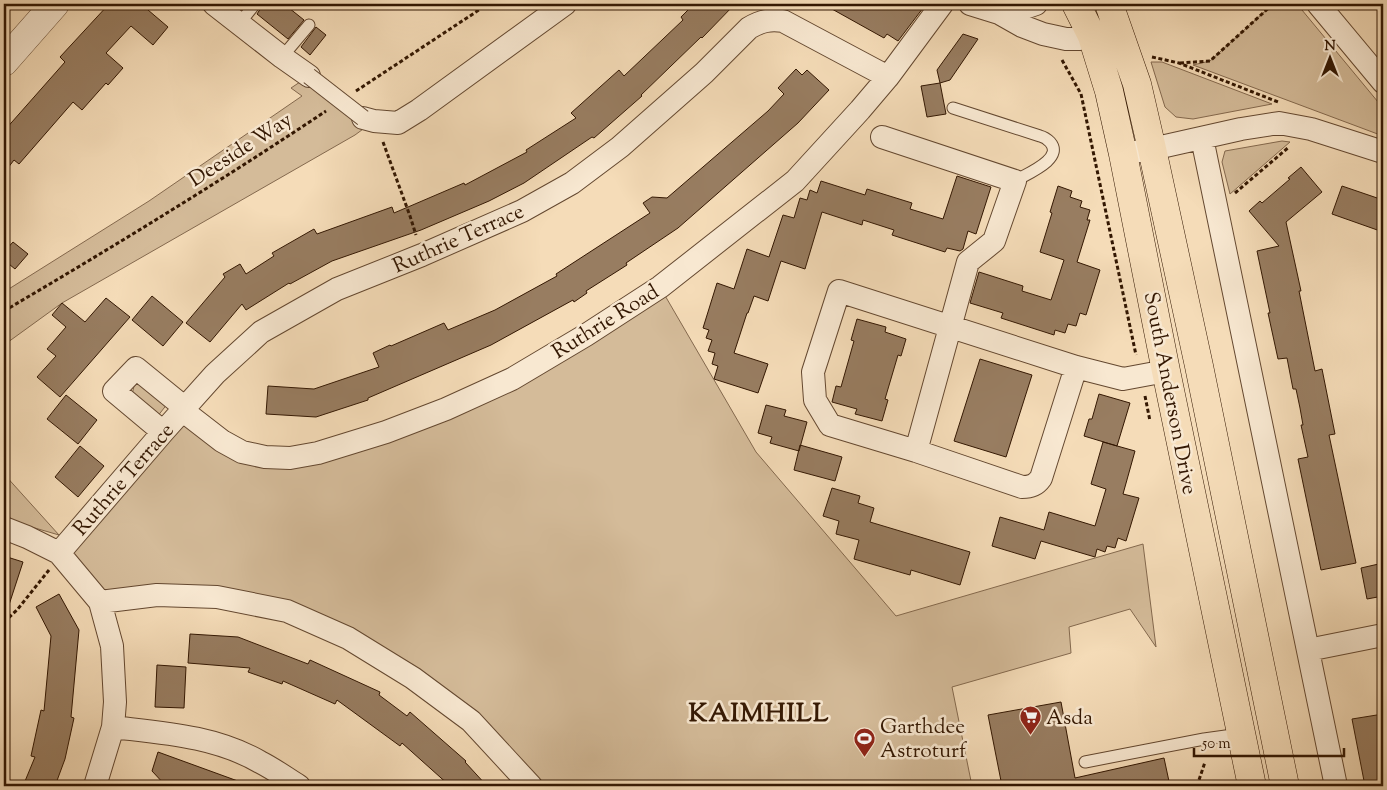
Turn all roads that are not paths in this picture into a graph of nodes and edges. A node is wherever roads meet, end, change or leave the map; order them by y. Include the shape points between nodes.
1 (56, 4) edge
2 (214, 4) edge
3 (255, 4) edge
4 (565, 4) edge
5 (942, 4) edge
6 (970, 4) edge
7 (1036, 4) edge
8 (1076, 4) edge
9 (1318, 4) edge
10 (999, 13) junction
11 (1113, 15) edge
12 (239, 24) junction
13 (308, 25) dead end
14 (1092, 36) junction
15 (282, 57) junction
16 (4, 62) edge
17 (309, 76) joint
18 (888, 77) junction
19 (1383, 82) edge
20 (953, 108) dead end
21 (363, 118) joint
22 (882, 137) dead end
23 (1202, 138) junction
24 (1152, 149) junction
25 (1383, 152) edge
26 (1123, 154) junction
27 (1015, 181) junction
28 (951, 327) junction
29 (1076, 367) junction
30 (1166, 372) junction
31 (184, 408) junction
32 (163, 432) junction
33 (916, 451) junction
34 (4, 528) edge
35 (59, 552) junction
36 (100, 602) junction
37 (1383, 635) edge
38 (1308, 650) junction
39 (112, 727) junction
40 (1240, 734) junction
41 (1085, 762) dead end
42 (95, 786) edge
43 (299, 786) edge
44 (532, 786) edge
45 (1252, 786) edge
46 (1285, 786) edge
47 (1336, 786) edge

1 - 16 street
2 - 12 street
3 - 12 lane
4 - 21 street via 398,123
5 - 18 street, Ruthrie Road
6 - 10 street
7 - 10 street
8 - 14 main road, South Anderson Drive
9 - 19 street
10 - 14 street via 1043,34 1066,39
11 - 14 street
11 - 24 main road, South Anderson Drive via 1137,84
12 - 15 street
13 - 15 lane
14 - 26 main road, South Anderson Drive via 1109,90
15 - 17 street
17 - 21 street, bridge
18 - 31 street, Ruthrie Road via 795,181 660,287 512,379 386,432 290,458 242,452 222,441
18 - 31 street, Ruthrie Terrace via 783,21 757,23 620,147 572,183 522,212 338,289 261,332
20 - 27 lane via 1040,136 1051,144 1054,149 1049,161
22 - 27 street
23 - 24 street
23 - 25 street via 1279,123 1311,129
23 - 38 street
24 - 26 street
24 - 46 main road, South Anderson Drive
26 - 30 main road, South Anderson Drive
27 - 28 street via 994,240 968,262
28 - 29 street
28 - 33 street
28 - 33 street via 839,291 813,372 816,400 830,425
29 - 30 street via 1124,379
29 - 33 street via 1037,483 1022,487
30 - 40 main road, South Anderson Drive
31 - 32 street, Ruthrie Terrace
31 - 32 street, Ruthrie Road via 136,368 114,390
32 - 35 street, Ruthrie Terrace
34 - 35 street
35 - 36 street
36 - 39 street via 112,646 115,702
36 - 44 street via 157,595 217,597 288,611 348,638 413,678 471,721
37 - 38 street
38 - 47 street
39 - 42 street
39 - 43 street via 183,735 224,746 259,761
40 - 41 lane
40 - 45 main road, South Anderson Drive

